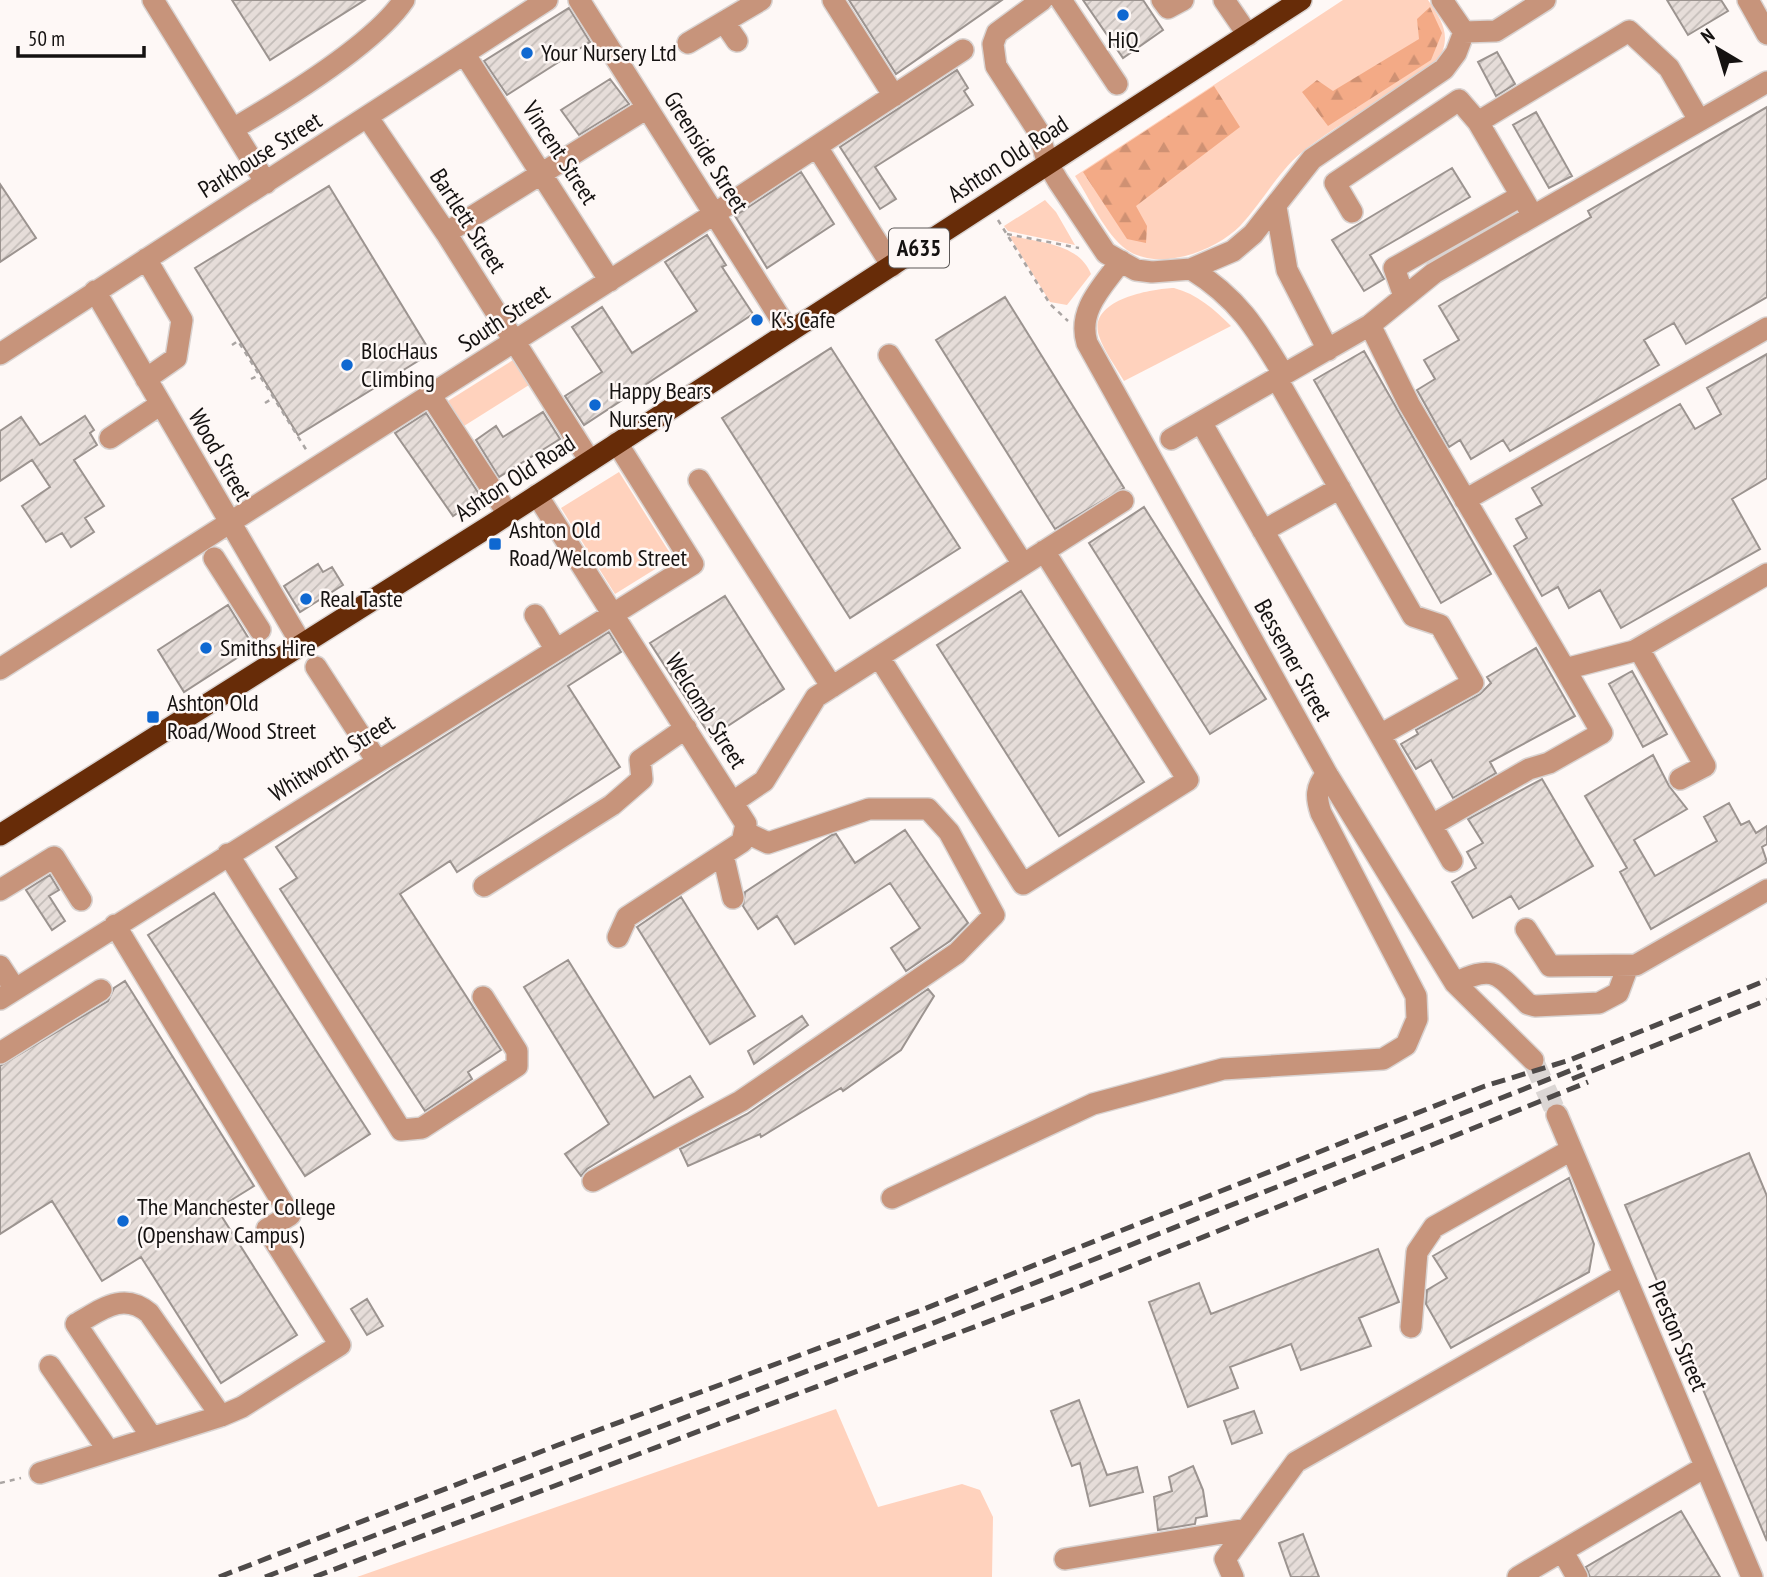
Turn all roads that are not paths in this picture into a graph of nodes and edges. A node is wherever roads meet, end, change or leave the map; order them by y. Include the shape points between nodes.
1 (153, 0) edge
2 (404, 0) edge
3 (547, 0) edge
4 (579, 0) edge
5 (761, 0) edge
6 (833, 0) edge
7 (1042, 0) edge
8 (1061, 0) edge
9 (1162, 0) edge
10 (1183, 0) edge
11 (1224, 0) edge
12 (1301, 0) edge
13 (1442, 0) edge
14 (1545, 0) edge
15 (1748, 0) edge
16 (724, 22) junction
17 (1464, 33) junction
18 (1767, 34) edge
19 (1248, 35) junction
20 (737, 41) dead end
21 (688, 43) dead end
22 (963, 50) dead end
23 (464, 55) junction
24 (1767, 82) edge
25 (1117, 84) dead end
26 (894, 96) junction
27 (647, 108) junction
28 (368, 118) junction
29 (1699, 120) junction
30 (1478, 122) junction
31 (233, 129) junction
32 (817, 147) junction
33 (1048, 164) junction
34 (542, 174) junction
35 (266, 183) junction
36 (1521, 197) junction
37 (1276, 207) junction
38 (1352, 212) dead end
39 (714, 215) junction
40 (1533, 216) junction
41 (446, 233) junction
42 (1114, 257) junction
43 (146, 259) junction
44 (892, 266) junction
45 (1191, 269) junction
46 (610, 281) junction
47 (95, 291) junction
48 (1404, 296) junction
49 (1370, 325) junction
50 (1767, 328) edge
51 (789, 332) junction
52 (515, 342) junction
53 (1328, 350) junction
54 (0, 354) edge
55 (889, 355) dead end
56 (1280, 377) junction
57 (146, 379) junction
58 (431, 396) junction
59 (161, 404) junction
60 (1201, 422) junction
61 (110, 438) dead end
62 (1171, 439) dead end
63 (617, 443) junction
64 (590, 461) junction
65 (699, 480) dead end
66 (1340, 488) junction
67 (537, 495) junction
68 (1465, 500) junction
69 (1123, 501) dead end
70 (508, 514) junction
71 (230, 525) junction
72 (1264, 531) junction
73 (1044, 551) junction
74 (215, 558) dead end
75 (1023, 564) junction
76 (1767, 574) edge
77 (261, 576) junction
78 (236, 592) junction
79 (613, 614) junction
80 (536, 615) dead end
81 (260, 630) dead end
82 (302, 645) junction
83 (1639, 649) junction
84 (556, 650) junction
85 (879, 657) junction
86 (316, 667) dead end
87 (0, 669) edge
88 (1565, 669) junction
89 (832, 687) junction
90 (686, 728) junction
91 (1380, 735) junction
92 (377, 761) junction
93 (1327, 775) junction
94 (1680, 779) dead end
95 (733, 802) junction
96 (1432, 825) junction
97 (745, 832) junction
98 (0, 835) edge
99 (228, 854) junction
100 (723, 855) junction
101 (1452, 861) dead end
102 (484, 886) dead end
103 (0, 890) edge
104 (1767, 890) edge
105 (733, 898) dead end
106 (81, 900) dead end
107 (115, 925) junction
108 (1526, 929) dead end
109 (618, 937) dead end
110 (1628, 966) junction
111 (0, 967) edge
112 (1455, 983) junction
113 (101, 990) dead end
114 (8, 994) edge
115 (483, 997) dead end
116 (0, 1053) edge
117 (1533, 1060) tunnel mouth
118 (1557, 1115) tunnel mouth
119 (1570, 1150) junction
120 (593, 1181) dead end
121 (892, 1198) dead end
122 (1624, 1275) junction
123 (1411, 1327) dead end
124 (50, 1366) dead end
125 (221, 1416) junction
126 (151, 1436) junction
127 (108, 1450) junction
128 (1706, 1468) junction
129 (40, 1473) road end
130 (1247, 1528) junction
131 (1563, 1552) junction
132 (1065, 1559) dead end
133 (1233, 1577) edge
134 (1518, 1577) edge
135 (1577, 1577) edge
136 (1752, 1577) edge

1 - 31 street
2 - 31 street via 378,30 281,101
3 - 23 street, Parkhouse Street
4 - 27 street, Greenside Street
5 - 16 street
6 - 26 street
7 - 33 street via 1006,24 993,44 996,66 1038,131
8 - 25 street
9 - 10 street via 1168,8
11 - 19 street
12 - 19 highway, Ashton Old Road / A635
13 - 17 street
14 - 17 street via 1496,31
15 - 18 street
16 - 20 street
16 - 21 street
17 - 37 street via 1444,69 1312,159
19 - 33 highway, Ashton Old Road / A635
22 - 26 street, South Street
23 - 28 street, Parkhouse Street
23 - 34 street, Vincent Street
24 - 29 street
26 - 32 street, South Street
27 - 34 street
27 - 39 street, Greenside Street
28 - 35 street, Parkhouse Street
28 - 41 street, Bartlett Street
29 - 30 street via 1669,68 1629,31
29 - 40 street
30 - 36 street
30 - 38 street via 1459,100 1335,183
31 - 35 street
32 - 39 street, South Street
32 - 44 street
33 - 42 street
33 - 44 highway, Ashton Old Road / A635
34 - 41 street
34 - 46 street, Vincent Street
35 - 43 street, Parkhouse Street
36 - 40 street
36 - 48 street via 1394,268
37 - 45 street via 1233,251
37 - 53 street via 1287,270
39 - 46 street, South Street
39 - 51 street, Greenside Street
40 - 48 street via 1434,273
41 - 52 street, Bartlett Street
42 - 45 street via 1136,270
42 - 93 street, Bessemer Street via 1083,320 1085,338
43 - 47 street, Parkhouse Street
43 - 57 street via 183,320 176,358
44 - 51 highway, Ashton Old Road / A635
45 - 56 street via 1219,286 1241,309
46 - 52 street, South Street
47 - 54 street, Parkhouse Street
47 - 57 street, Wood Street
48 - 49 street
49 - 53 street
49 - 68 street
50 - 68 street
51 - 63 highway, Ashton Old Road / A635
52 - 58 street, South Street
52 - 64 street, Bartlett Street
53 - 56 street
55 - 75 street
56 - 60 street
56 - 66 street
57 - 59 street, Wood Street
58 - 70 street
58 - 71 street, South Street
59 - 61 street
59 - 71 street, Wood Street
60 - 62 street
60 - 72 street
63 - 64 highway, Ashton Old Road / A635
63 - 79 street, Whitworth Street via 693,564
64 - 67 highway, Ashton Old Road / A635
65 - 89 street
66 - 72 street
66 - 91 street via 1413,616 1440,625 1473,682
67 - 70 highway, Ashton Old Road / A635
67 - 79 street, Welcomb Street
68 - 88 street
69 - 73 street
70 - 82 highway, Ashton Old Road / A635
71 - 77 street, Wood Street
71 - 87 street, South Street
72 - 91 street
73 - 75 street
73 - 85 street via 1188,780 1023,884
74 - 78 street
75 - 85 street
76 - 83 street
77 - 78 street
77 - 82 street, Wood Street
78 - 81 street
79 - 84 street, Whitworth Street
79 - 90 street, Welcomb Street
80 - 84 street
82 - 98 highway, Ashton Old Road / A635
83 - 88 street
83 - 94 street via 1705,766
84 - 92 street, Whitworth Street
85 - 89 street
86 - 92 street
88 - 96 street via 1602,733
89 - 95 street via 816,697 804,713 764,781
90 - 95 street, Welcomb Street
90 - 102 street via 640,760 642,779 612,805
91 - 96 street
92 - 99 street, Whitworth Street
93 - 112 street, Bessemer Street
93 - 121 street via 1318,784 1321,813 1416,996 1417,1019 1406,1045 1383,1059 1223,1069 1093,1104
95 - 97 street, Welcomb Street via 746,824
96 - 101 street
97 - 100 street via 742,842
97 - 120 street via 768,843 869,809 928,809 949,832 994,915 957,953 741,1101
99 - 107 street, Whitworth Street
99 - 115 street via 401,1130 422,1128 517,1066 517,1051
100 - 105 street
100 - 109 street via 627,917
103 - 106 street via 54,856
104 - 110 street via 1649,959
107 - 114 street, Whitworth Street
107 - 125 street via 290,1215 267,1229 340,1345
108 - 110 street via 1550,966
110 - 112 street via 1618,993 1599,1003 1535,1006 1490,972 1480,971
111 - 114 street
112 - 117 street, Bessemer Street
113 - 116 street
118 - 119 street, Preston Street
119 - 122 street, Preston Street
119 - 123 street via 1434,1227 1417,1252
122 - 128 street, Preston Street
122 - 130 street via 1296,1462
124 - 127 street
125 - 126 street
125 - 126 street via 149,1313 139,1305 111,1304 76,1324
126 - 127 street
127 - 129 street
128 - 131 street
128 - 136 street, Preston Street
130 - 132 street
130 - 133 street via 1225,1559
131 - 134 street
131 - 135 street

